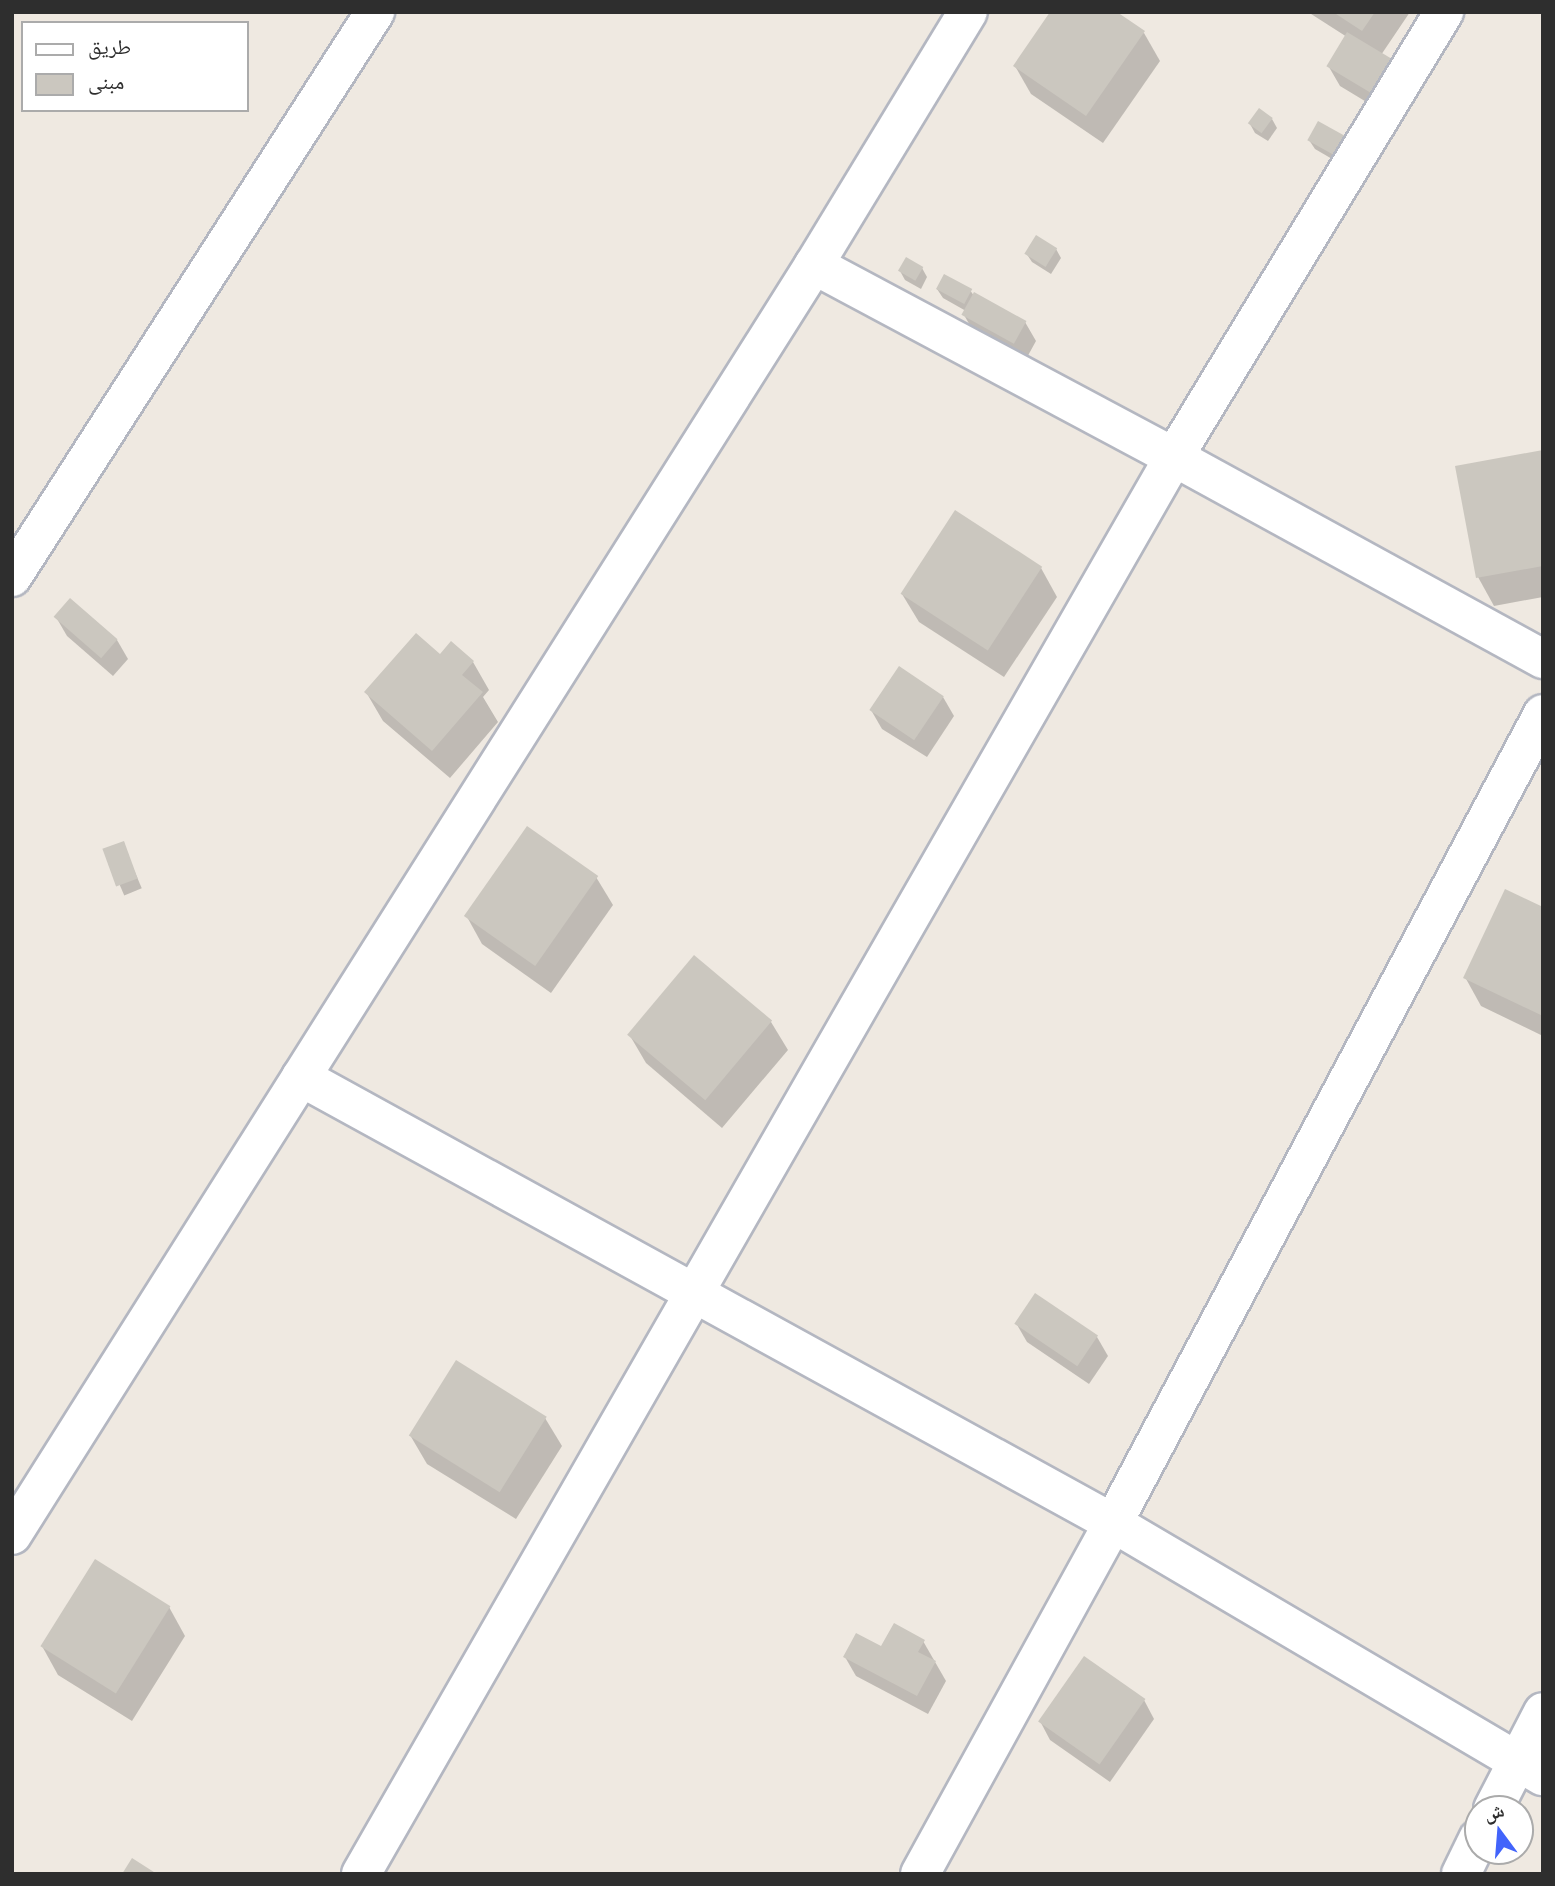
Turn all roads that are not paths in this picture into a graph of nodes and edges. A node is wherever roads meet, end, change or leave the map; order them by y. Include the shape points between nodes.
1 (968, 12) edge
2 (1444, 12) edge
3 (362, 17) edge
4 (814, 265) junction
5 (1174, 457) junction
6 (12, 577) edge
7 (1543, 659) edge
8 (1543, 714) edge
9 (301, 1077) junction
10 (693, 1294) junction
11 (1113, 1523) junction
12 (12, 1535) edge
13 (1543, 1712) edge
14 (1530, 1769) edge
15 (1506, 1795) edge
16 (361, 1874) edge
17 (920, 1874) edge

1 - 4 street
2 - 5 street
3 - 6 street
4 - 5 street
4 - 9 street
5 - 7 street
5 - 10 street
8 - 11 street
9 - 10 street
9 - 12 street
10 - 11 street
10 - 16 street
11 - 14 street
11 - 17 street
13 - 14 street
14 - 15 street

